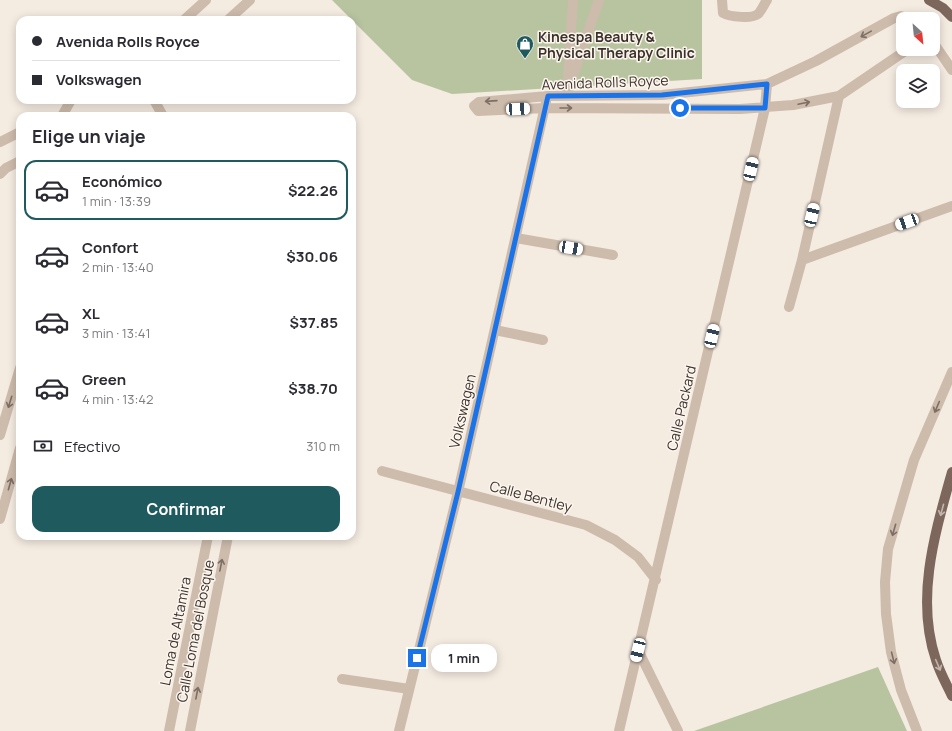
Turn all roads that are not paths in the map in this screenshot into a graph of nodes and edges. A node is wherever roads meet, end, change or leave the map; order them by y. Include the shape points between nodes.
1 (206, 0) edge
2 (250, 0) edge
3 (573, 0) edge
4 (599, 0) edge
5 (722, 0) edge
6 (767, 0) edge
7 (930, 0) edge
8 (188, 16) edge
9 (232, 16) edge
10 (896, 17) edge
11 (952, 17) edge
12 (940, 52) edge
13 (898, 56) edge
14 (952, 70) edge
15 (767, 84) junction
16 (548, 96) junction
17 (839, 96) junction
18 (545, 108) junction
19 (765, 108) junction
20 (16, 134) edge
21 (0, 142) edge
22 (16, 163) edge
23 (0, 174) edge
24 (952, 206) edge
25 (516, 238) junction
26 (613, 255) dead end
27 (802, 260) junction
28 (788, 307) dead end
29 (495, 330) junction
30 (543, 340) dead end
31 (952, 372) edge
32 (16, 381) edge
33 (0, 435) edge
34 (16, 462) edge
35 (382, 471) dead end
36 (952, 472) edge
37 (458, 492) junction
38 (0, 519) edge
39 (207, 540) edge
40 (227, 540) edge
41 (656, 580) junction
42 (638, 650) junction
43 (342, 679) dead end
44 (409, 689) junction
45 (952, 696) edge
46 (169, 731) edge
47 (190, 731) edge
48 (399, 731) edge
49 (619, 731) edge
50 (678, 731) edge
51 (917, 731) edge

1 - 8 street
2 - 9 street
3 - 4 street via 567,93
5 - 6 street via 723,13 752,16 759,13
7 - 11 main road
10 -> 15 street, Avenida Rolls Royce via 816,61
12 - 14 street
13 - 17 street
15 - 16 street, Avenida Rolls Royce via 662,95
15 - 19 street, Calle Packard
16 - 18 street, Volkswagen
16 -> 18 street, Avenida Rolls Royce via 479,102 474,106 478,111
19 -> 17 street, Avenida Rolls Royce
17 - 27 street
18 -> 19 street, Avenida Rolls Royce
18 - 25 street, Volkswagen
19 - 41 street, Calle Packard
20 - 21 street
22 - 23 street
24 - 27 street
25 - 26 street
25 - 29 street, Volkswagen
27 - 28 street
29 - 30 street
29 - 37 street, Volkswagen
31 -> 51 street via 914,460 888,549 885,582 891,652 901,690
32 -> 33 street
38 -> 34 street
35 - 37 street, Calle Bentley
36 -> 45 main road via 933,541 927,583 928,624 936,660
37 - 41 street, Calle Bentley via 586,525 615,540 638,557
37 - 44 street, Volkswagen
39 - 46 street, Loma de Altamira
47 -> 40 street, Calle Loma del Bosque
41 - 42 street, Calle Packard
42 - 49 street, Calle Packard
42 - 50 street
43 - 44 street
44 - 48 street, Volkswagen

